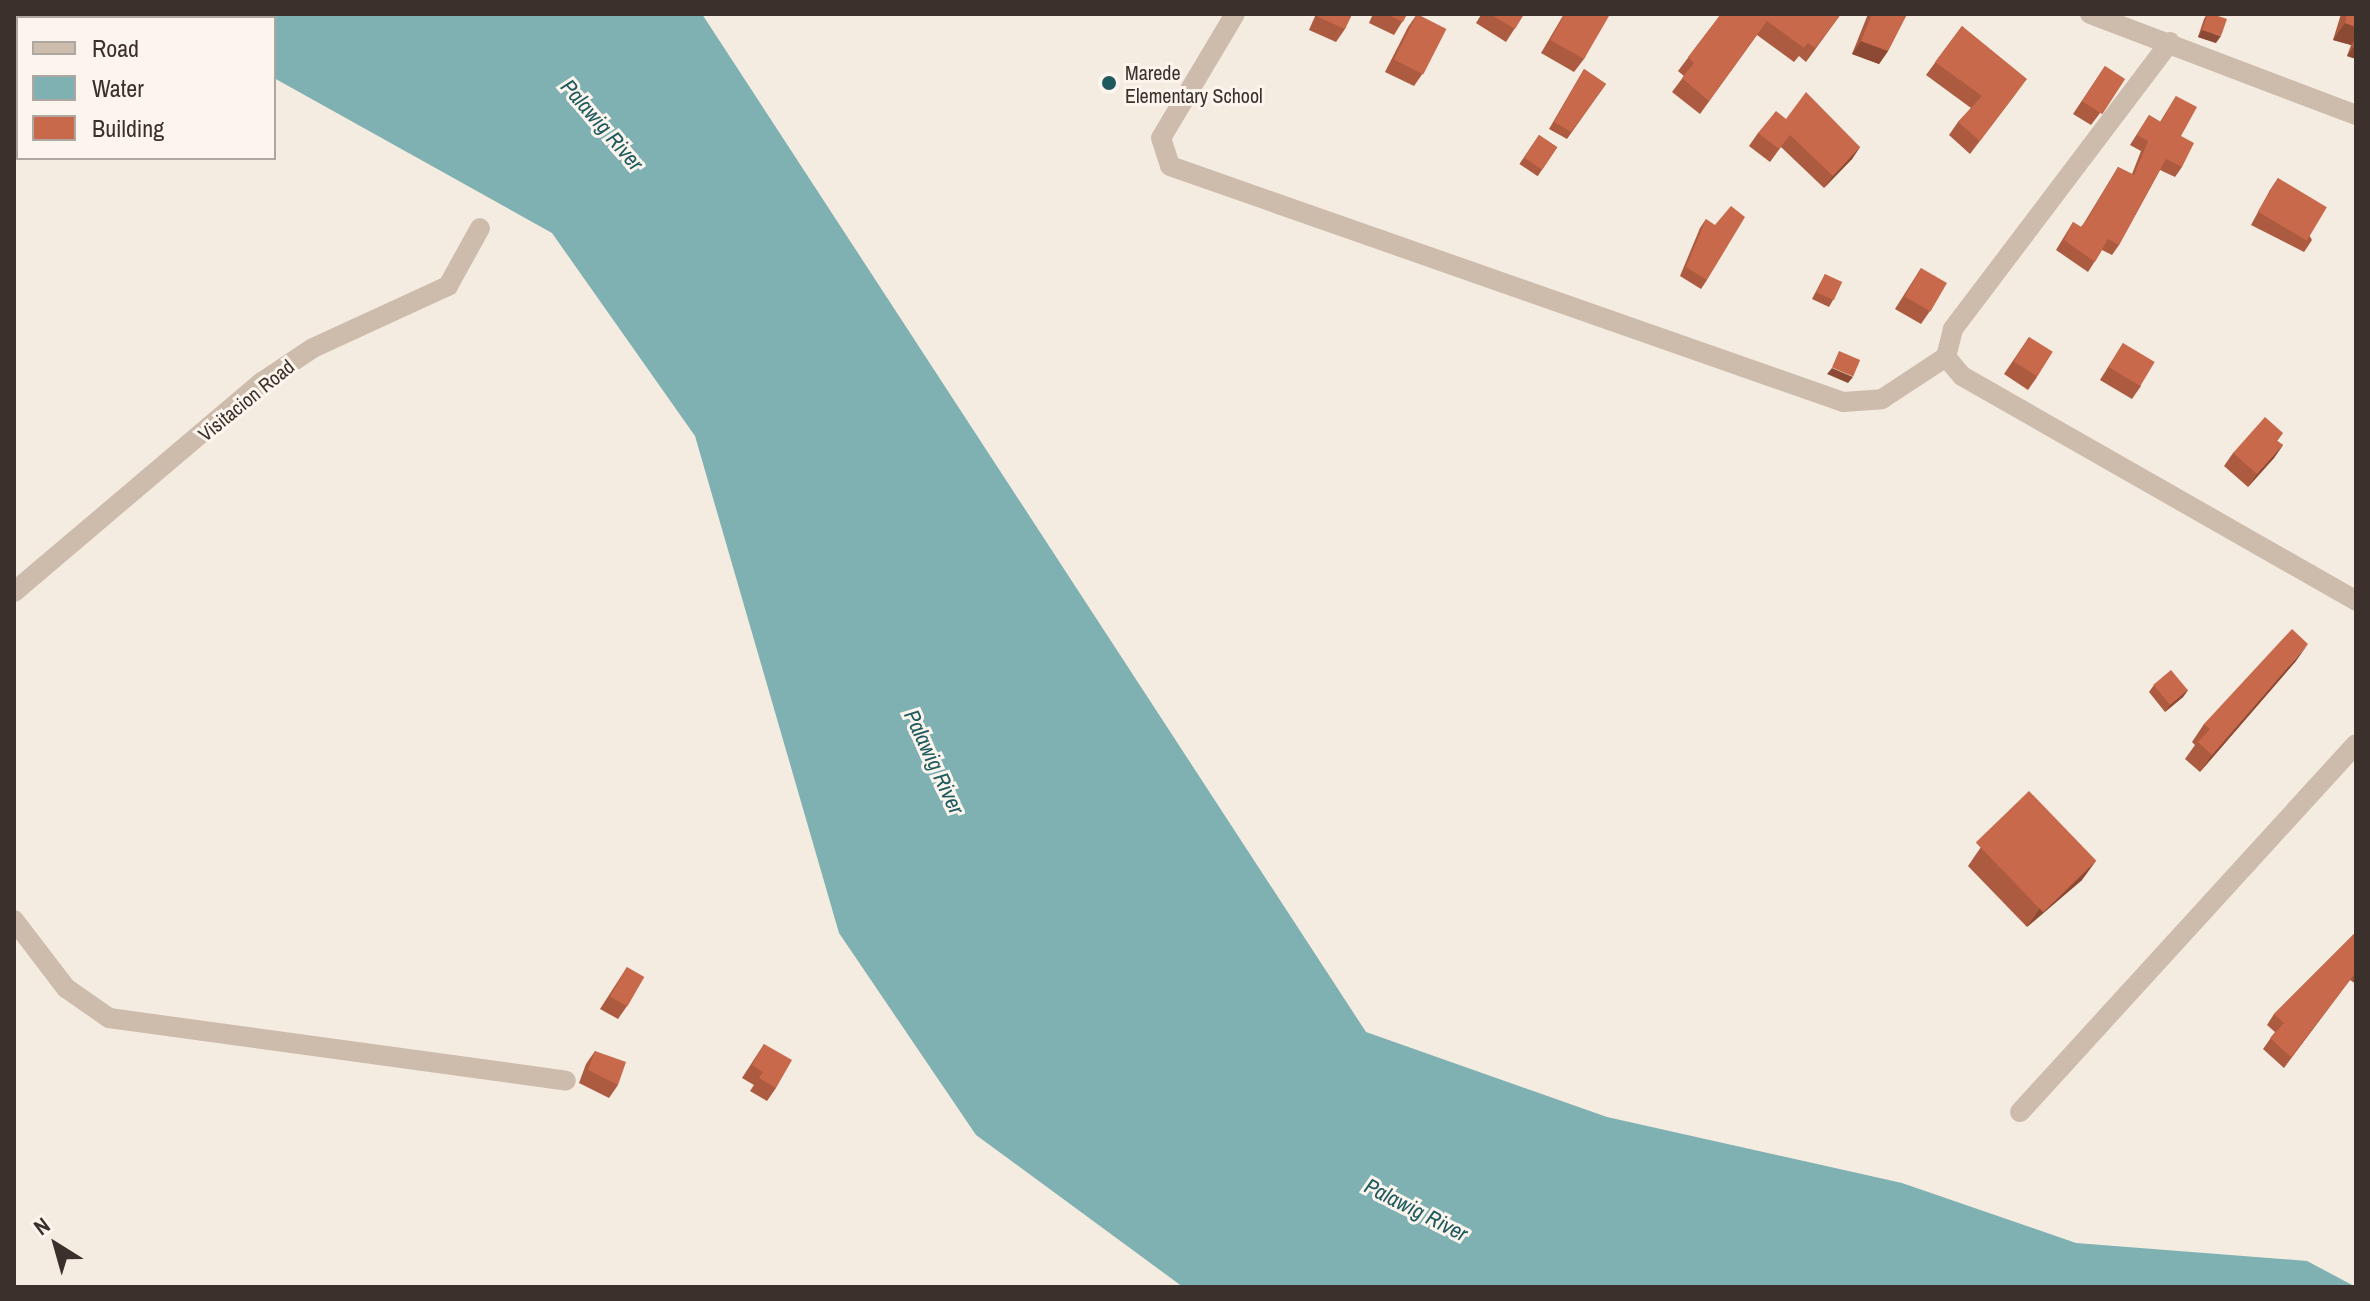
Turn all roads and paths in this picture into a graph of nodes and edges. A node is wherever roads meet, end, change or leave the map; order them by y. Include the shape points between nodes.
1 (1235, 14) edge
2 (2090, 14) edge
3 (2170, 42) junction
4 (2356, 115) edge
5 (480, 228) dead end
6 (1946, 357) junction
7 (14, 592) edge
8 (2356, 601) edge
9 (2356, 744) edge
10 (14, 920) edge
11 (566, 1081) dead end
12 (2020, 1112) dead end

1 - 6 street via 1161,138 1170,166 1843,402 1882,399
2 - 3 street
3 - 4 street
3 - 6 street via 1953,329
5 - 7 street, Visitacion Road via 448,286 313,348 262,382
6 - 8 street via 1962,376
9 - 12 street
10 - 11 street via 75,997 109,1018

